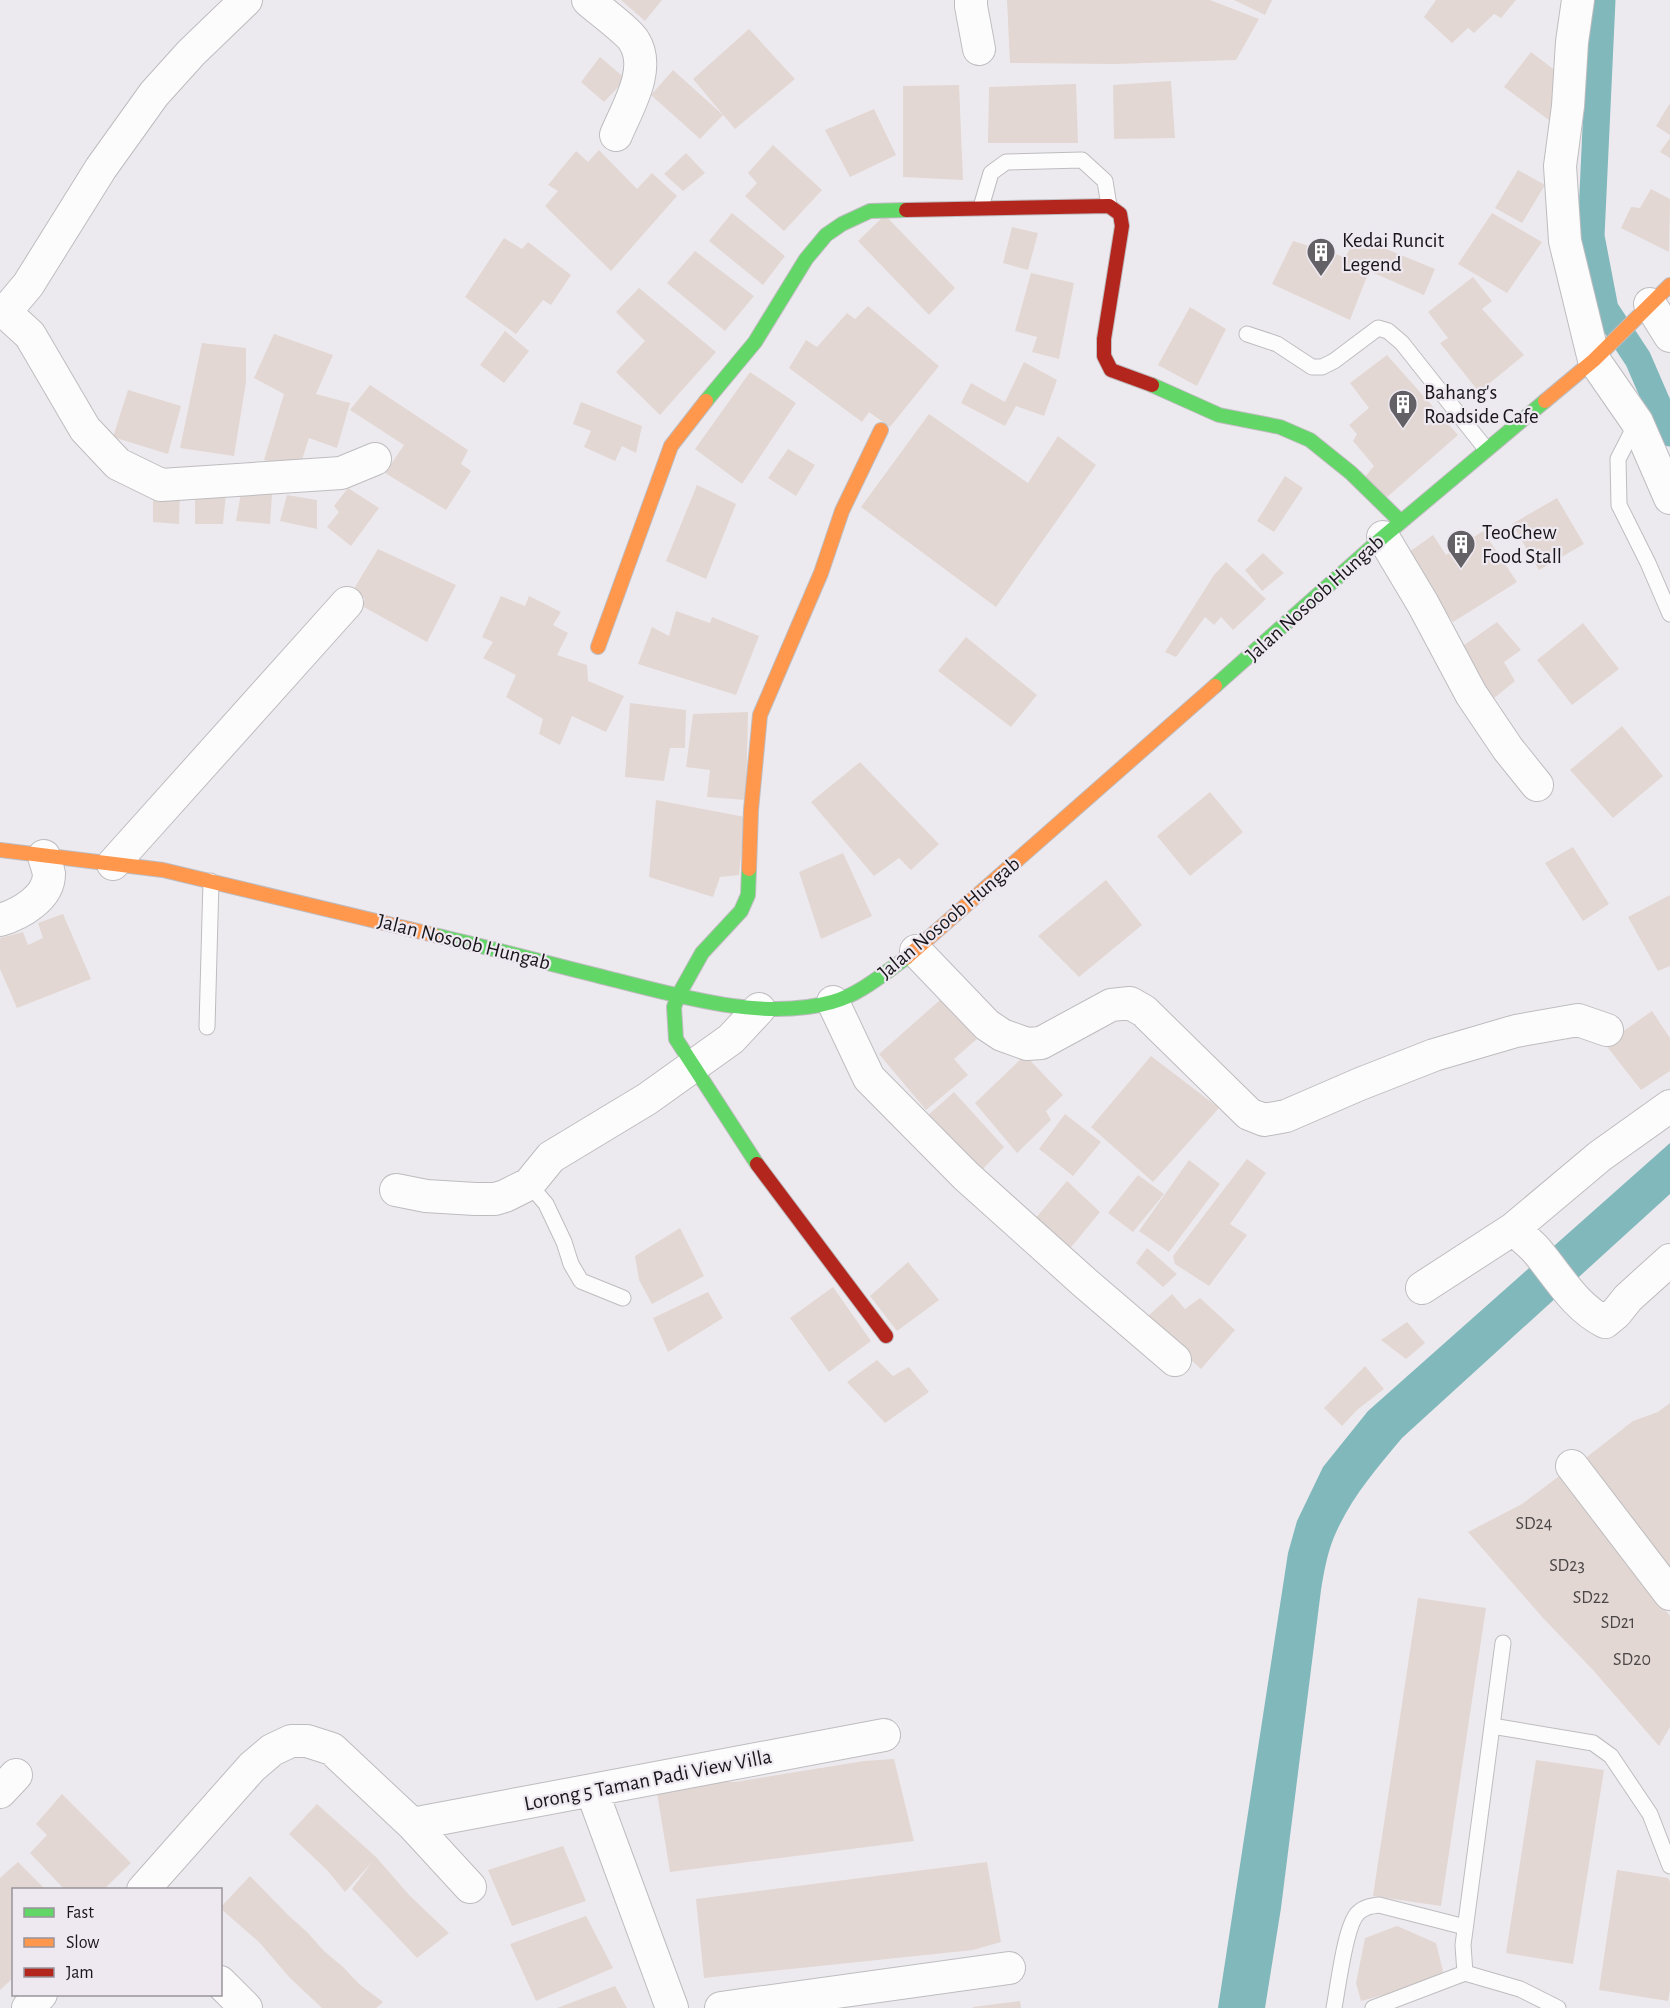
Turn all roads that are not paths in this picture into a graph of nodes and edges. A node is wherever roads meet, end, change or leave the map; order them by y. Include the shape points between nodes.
1 (246, 0) edge
2 (588, 0) edge
3 (971, 0) edge
4 (1578, 0) edge
5 (979, 49) dead end
6 (616, 135) dead end
7 (1109, 206) junction
8 (981, 207) junction
9 (1654, 300) edge
10 (2, 313) edge
11 (1247, 334) dead end
12 (1670, 336) edge
13 (1603, 351) junction
14 (1637, 422) junction
15 (881, 430) dead end
16 (1486, 449) junction
17 (375, 459) dead end
18 (1670, 498) edge
19 (1392, 530) junction
20 (347, 603) dead end
21 (1670, 614) edge
22 (598, 647) dead end
23 (1537, 785) dead end
24 (0, 850) edge
25 (44, 856) junction
26 (113, 864) junction
27 (211, 881) junction
28 (0, 920) edge
29 (916, 951) junction
30 (678, 996) junction
31 (832, 1002) junction
32 (759, 1009) junction
33 (207, 1027) dead end
34 (1607, 1030) dead end
35 (694, 1066) junction
36 (1670, 1106) edge
37 (529, 1184) junction
38 (396, 1190) dead end
39 (1524, 1239) junction
40 (1670, 1260) edge
41 (1422, 1288) dead end
42 (623, 1298) dead end
43 (886, 1336) dead end
44 (1175, 1360) dead end
45 (1572, 1466) dead end
46 (1670, 1594) edge
47 (1503, 1643) dead end
48 (1492, 1726) junction
49 (884, 1735) dead end
50 (592, 1791) junction
51 (412, 1824) junction
52 (1670, 1866) edge
53 (470, 1887) dead end
54 (145, 1888) edge
55 (1465, 1927) junction
56 (1009, 1968) dead end
57 (1465, 1973) junction
58 (222, 1984) edge
59 (40, 1996) edge
60 (28, 2008) edge
61 (246, 2008) edge
62 (672, 2008) edge
63 (721, 2008) edge
64 (1334, 2008) edge
65 (1373, 2008) edge
66 (1558, 2008) edge

1 - 10 street via 154,94 100,168 28,285
2 - 6 street via 634,40 640,60 638,83
3 - 5 street
4 - 13 street via 1560,166 1565,241
7 - 8 street
7 - 8 lane via 1105,181 1082,160 1006,162 990,173
7 - 19 street via 1120,214 1122,226 1104,339 1104,356 1111,370 1231,419 1297,433 1339,463
8 - 22 street via 870,211 846,221 826,236 757,340 688,421 672,446
9 - 12 street
9 - 13 street, Jalan Nosoob Hungab
10 - 17 street via 30,335 85,429 118,464 161,484 341,473
11 - 16 lane via 1277,344 1312,367 1322,367 1378,328 1388,331 1402,343
13 - 14 street
13 - 16 street, Jalan Nosoob Hungab
14 - 18 street
14 - 21 lane via 1618,459 1619,506
15 - 30 street via 842,511 821,573 760,715 748,894 741,911 702,953
16 - 19 street, Jalan Nosoob Hungab
19 - 23 street via 1423,604 1471,694
19 - 29 street, Jalan Nosoob Hungab
20 - 26 street
24 - 25 street, Jalan Nosoob Hungab
25 - 26 street, Jalan Nosoob Hungab
25 - 28 street via 46,890 30,905
26 - 27 street, Jalan Nosoob Hungab
27 - 30 street, Jalan Nosoob Hungab
27 - 33 lane
29 - 31 street, Jalan Nosoob Hungab via 870,984
29 - 34 street via 987,1025 1027,1044 1041,1043 1111,1005 1130,1003 1144,1011 1249,1114 1264,1120 1286,1116 1434,1055 1516,1031 1578,1020
30 - 32 street, Jalan Nosoob Hungab
30 - 35 street via 674,1007 676,1039
31 - 32 street, Jalan Nosoob Hungab via 788,1010
31 - 44 street via 869,1078 966,1176
32 - 35 street via 731,1039
35 - 37 street via 551,1157
35 - 43 street via 776,1192
36 - 39 street via 1600,1156
37 - 38 street via 495,1199 426,1196
37 - 42 lane via 546,1204 581,1281
39 - 40 street via 1576,1300 1592,1316 1605,1322
39 - 41 street
45 - 46 street
47 - 48 lane
48 - 52 lane via 1593,1743 1611,1756 1650,1814
48 - 55 lane
49 - 50 street, Lorong 5 Taman Padi View Villa
50 - 51 street, Lorong 5 Taman Padi View Villa
50 - 62 street
51 - 53 street
51 - 54 street via 332,1749 307,1741 291,1741 272,1750 252,1767
55 - 57 lane
55 - 64 lane via 1379,1905 1367,1906 1350,1926
56 - 63 street
57 - 65 lane
57 - 66 lane via 1520,1989
58 - 61 street
59 - 60 street

